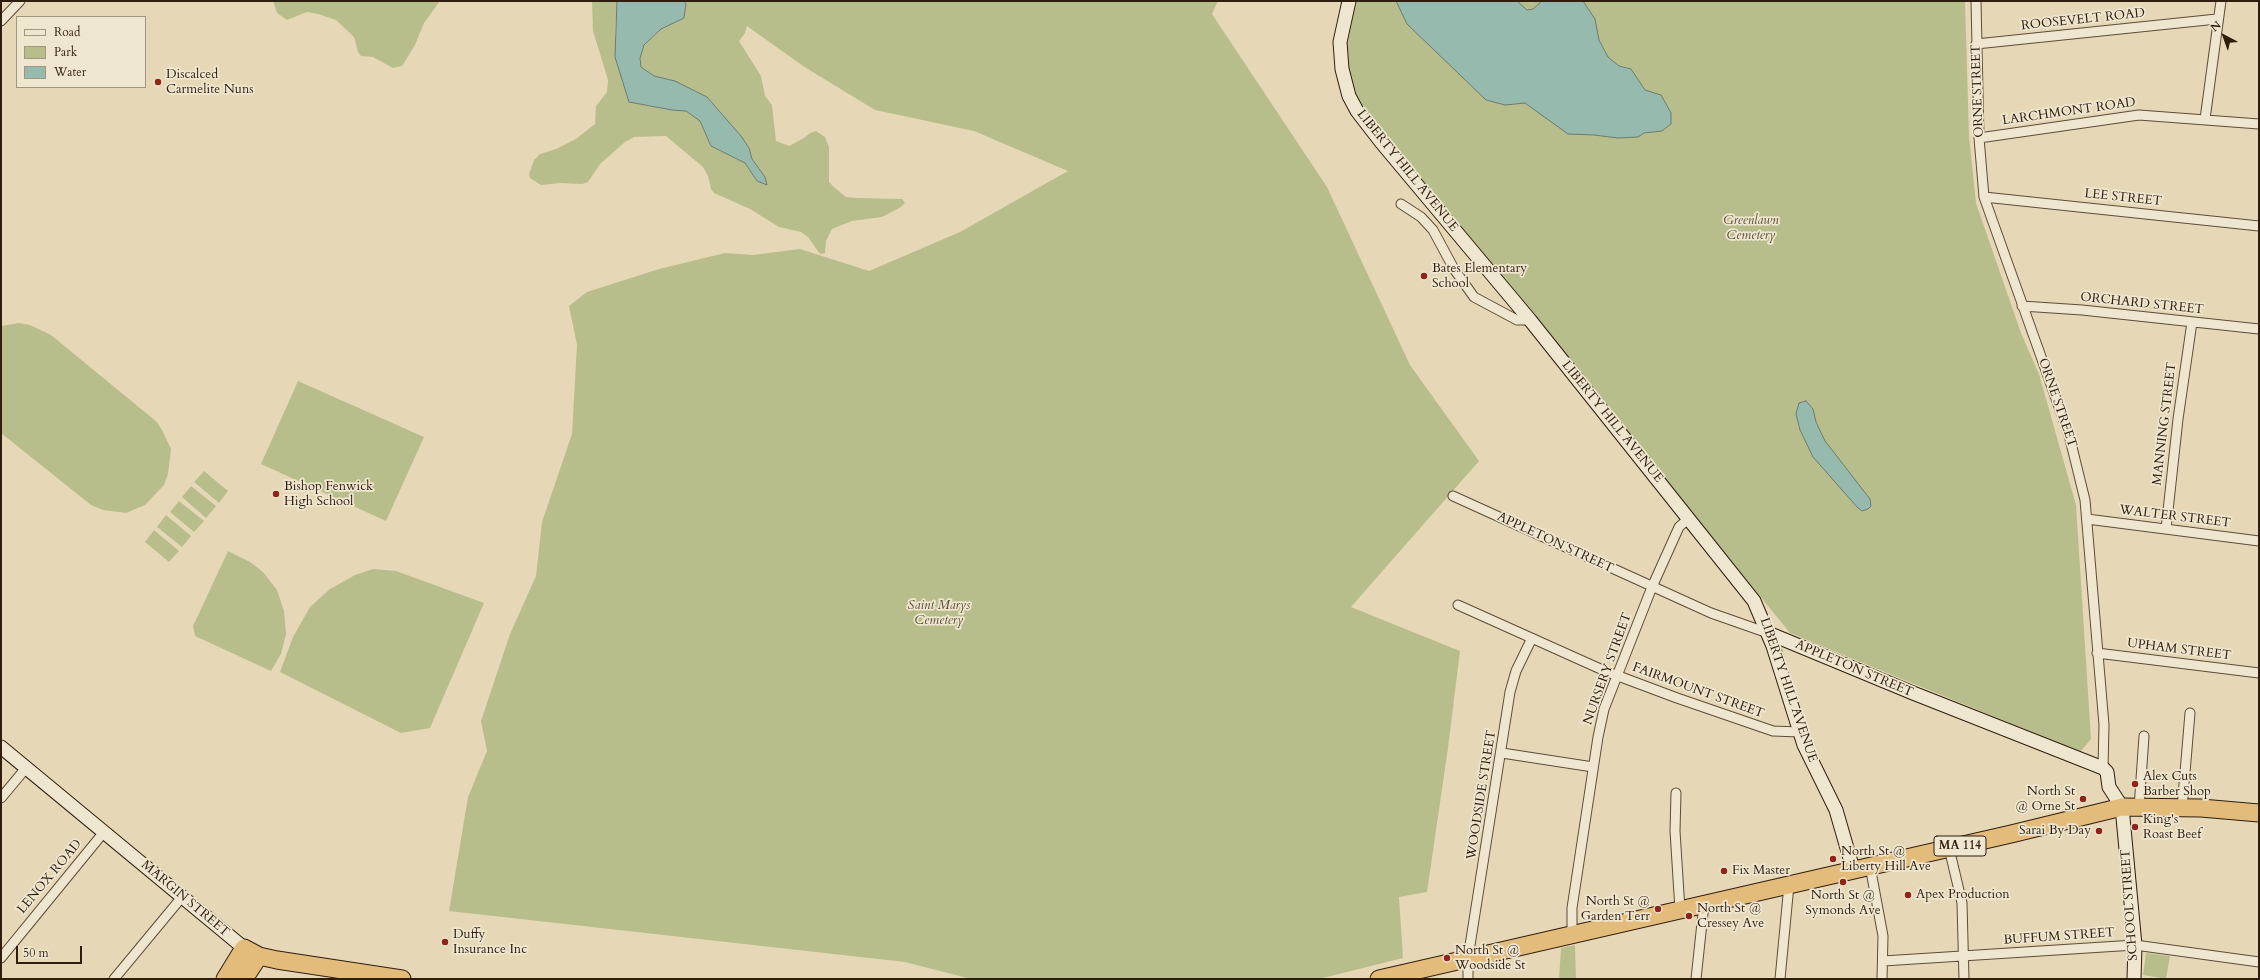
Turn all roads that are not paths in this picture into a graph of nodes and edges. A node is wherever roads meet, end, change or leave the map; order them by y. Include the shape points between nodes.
1 (20, 1) edge
2 (1349, 1) edge
3 (1976, 1) edge
4 (2221, 1) edge
5 (2217, 19) junction
6 (1, 21) edge
7 (1976, 44) junction
8 (2205, 120) junction
9 (2259, 124) edge
10 (1979, 138) junction
11 (1984, 197) junction
12 (1401, 204) dead end
13 (2259, 226) edge
14 (2022, 306) junction
15 (1530, 320) junction
16 (2192, 322) junction
17 (2259, 329) edge
18 (1453, 496) dead end
19 (1689, 518) junction
20 (2087, 519) junction
21 (2166, 529) junction
22 (2259, 541) edge
23 (1652, 587) junction
24 (1458, 605) dead end
25 (1768, 633) junction
26 (1532, 638) junction
27 (2097, 653) junction
28 (2259, 673) edge
29 (1618, 676) junction
30 (2190, 713) dead end
31 (1800, 732) junction
32 (2144, 736) dead end
33 (1, 747) edge
34 (1502, 753) junction
35 (1593, 766) junction
36 (26, 768) junction
37 (2103, 768) junction
38 (1676, 793) dead end
39 (1, 798) edge
40 (2122, 807) junction
41 (2139, 808) junction
42 (2182, 808) junction
43 (2259, 813) edge
44 (104, 832) junction
45 (1949, 848) junction
46 (1870, 866) junction
47 (1853, 869) junction
48 (1789, 885) junction
49 (182, 897) junction
50 (1704, 904) junction
51 (1680, 910) junction
52 (1572, 935) junction
53 (2135, 945) junction
54 (244, 948) junction
55 (259, 956) junction
56 (1964, 956) junction
57 (1, 958) edge
58 (1468, 958) junction
59 (1883, 961) junction
60 (2259, 962) edge
61 (372, 977) edge
62 (114, 979) edge
63 (224, 979) edge
64 (244, 979) edge
65 (402, 979) edge
66 (1379, 979) edge
67 (1468, 979) edge
68 (1696, 979) edge
69 (1780, 979) edge
70 (1882, 979) edge
71 (1964, 979) edge
72 (2134, 979) edge

1 - 6 street
2 - 15 main road, LIBERTY HILL AVENUE via 1340,42 1342,69 1349,96 1381,142
3 - 7 street, ORNE STREET
4 - 5 street
5 - 7 street, ROOSEVELT ROAD
5 - 8 street
7 - 10 street, ORNE STREET
8 - 9 street, LARCHMONT ROAD
8 - 10 street, LARCHMONT ROAD via 2139,115
10 - 11 street, ORNE STREET
11 - 13 street, LEE STREET
11 - 14 street, ORNE STREET
12 - 15 street via 1421,217 1433,230 1454,269 1474,297 1517,320
14 - 16 street, ORCHARD STREET
14 - 20 street, ORNE STREET via 2069,435 2080,473
15 - 19 main road, LIBERTY HILL AVENUE
16 - 17 street, ORCHARD STREET
16 - 21 street, MANNING STREET
18 - 23 street, APPLETON STREET
19 - 23 street, NURSERY STREET via 1678,526
19 - 25 main road, LIBERTY HILL AVENUE via 1748,592 1760,611
20 - 21 street, WALTER STREET
20 - 27 street, ORNE STREET
21 - 22 street, WALTER STREET
23 - 25 street, APPLETON STREET via 1711,613
23 - 29 street, NURSERY STREET
24 - 26 street, FAIRMOUNT STREET
25 - 31 main road, LIBERTY HILL AVENUE
25 - 37 main road, APPLETON STREET via 1906,691
26 - 29 street, FAIRMOUNT STREET
26 - 34 street, WOODSIDE STREET via 1513,680
27 - 28 street, UPHAM STREET
27 - 37 street, ORNE STREET via 2104,725
29 - 31 street, FAIRMOUNT STREET via 1773,731
29 - 35 street, NURSERY STREET via 1604,709
30 - 42 street
31 - 47 main road, LIBERTY HILL AVENUE via 1836,810
32 - 41 street
33 - 36 main road, MARGIN STREET
34 - 35 street
34 - 58 street, WOODSIDE STREET
35 - 52 street, NURSERY STREET via 1572,908
36 - 39 street
36 - 44 main road, MARGIN STREET
37 - 40 main road, ORNE STREET via 2107,772 2109,787
38 - 51 street via 1675,831
40 - 41 highway, MA 114
40 - 45 highway, MA 114
40 - 53 main road, SCHOOL STREET
41 - 42 highway, MA 114
42 - 43 highway, MA 114
44 - 49 main road, MARGIN STREET
44 - 57 street, LENOX ROAD
45 - 46 highway, MA 114
45 - 56 street via 1962,903
46 - 47 highway, MA 114
46 - 59 street via 1883,936
47 - 48 highway, MA 114
48 - 50 highway, MA 114
48 - 69 street
49 - 54 main road, MARGIN STREET
49 - 62 street
50 - 51 highway, MA 114
50 - 68 street
51 - 52 highway, MA 114
52 - 58 highway, MA 114
53 - 56 street, BUFFUM STREET
53 - 60 street, BUFFUM STREET
53 - 72 main road, SCHOOL STREET
54 - 55 highway, MARGIN STREET
54 - 63 highway
55 - 61 highway, MARGIN STREET
55 - 64 highway
56 - 59 street, BUFFUM STREET
56 - 71 street
58 - 66 highway, MA 114
58 - 67 street, WOODSIDE STREET
59 - 70 street
61 - 65 highway, MARGIN STREET

